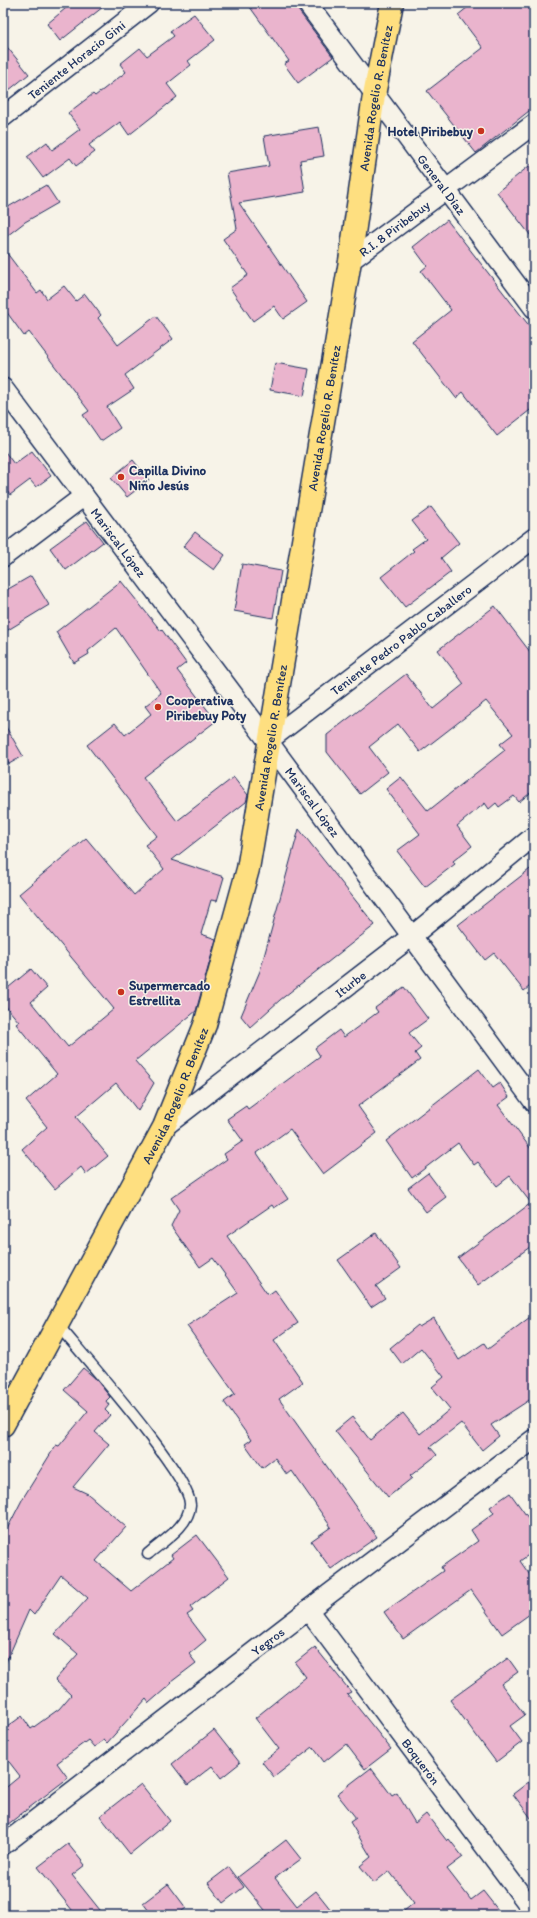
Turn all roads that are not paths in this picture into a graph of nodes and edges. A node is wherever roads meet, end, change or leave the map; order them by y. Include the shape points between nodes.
1 (149, 3) edge
2 (307, 3) edge
3 (392, 3) edge
4 (374, 94) junction
5 (3, 117) edge
6 (534, 124) edge
7 (446, 190) junction
8 (350, 261) junction
9 (534, 308) edge
10 (3, 388) edge
11 (84, 496) junction
12 (534, 538) edge
13 (3, 557) edge
14 (268, 741) junction
15 (534, 836) edge
16 (412, 936) junction
17 (534, 1102) edge
18 (164, 1127) junction
19 (57, 1324) junction
20 (3, 1425) edge
21 (534, 1439) edge
22 (148, 1554) dead end
23 (308, 1610) junction
24 (3, 1845) edge
25 (534, 1912) edge

1 - 5 street, Teniente Horacio Gini
2 - 4 street, General Díaz
3 - 4 main road, Avenida Rogelio R. Benítez
4 - 7 street, General Díaz
4 - 8 main road, Avenida Rogelio R. Benítez
6 - 7 street, R.I. 8 Piribebuy
7 - 8 street, R.I. 8 Piribebuy
7 - 9 street, General Díaz
8 - 14 main road, Avenida Rogelio R. Benítez
10 - 11 street, Mariscal López
11 - 13 street
11 - 14 street, Mariscal López
12 - 14 street, Teniente Pedro Pablo Caballero
14 - 16 street, Mariscal López
14 - 18 main road, Avenida Rogelio R. Benítez via 246,877 205,1025
15 - 16 street, Iturbe
16 - 17 street, Mariscal López
16 - 18 street, Iturbe
18 - 19 main road, Avenida Rogelio R. Benítez
19 - 20 main road, Avenida Rogelio R. Benítez
19 - 22 lane via 166,1456 183,1482 191,1504 186,1521
21 - 23 street, Yegros
23 - 24 street, Yegros
23 - 25 street, Boquerón

